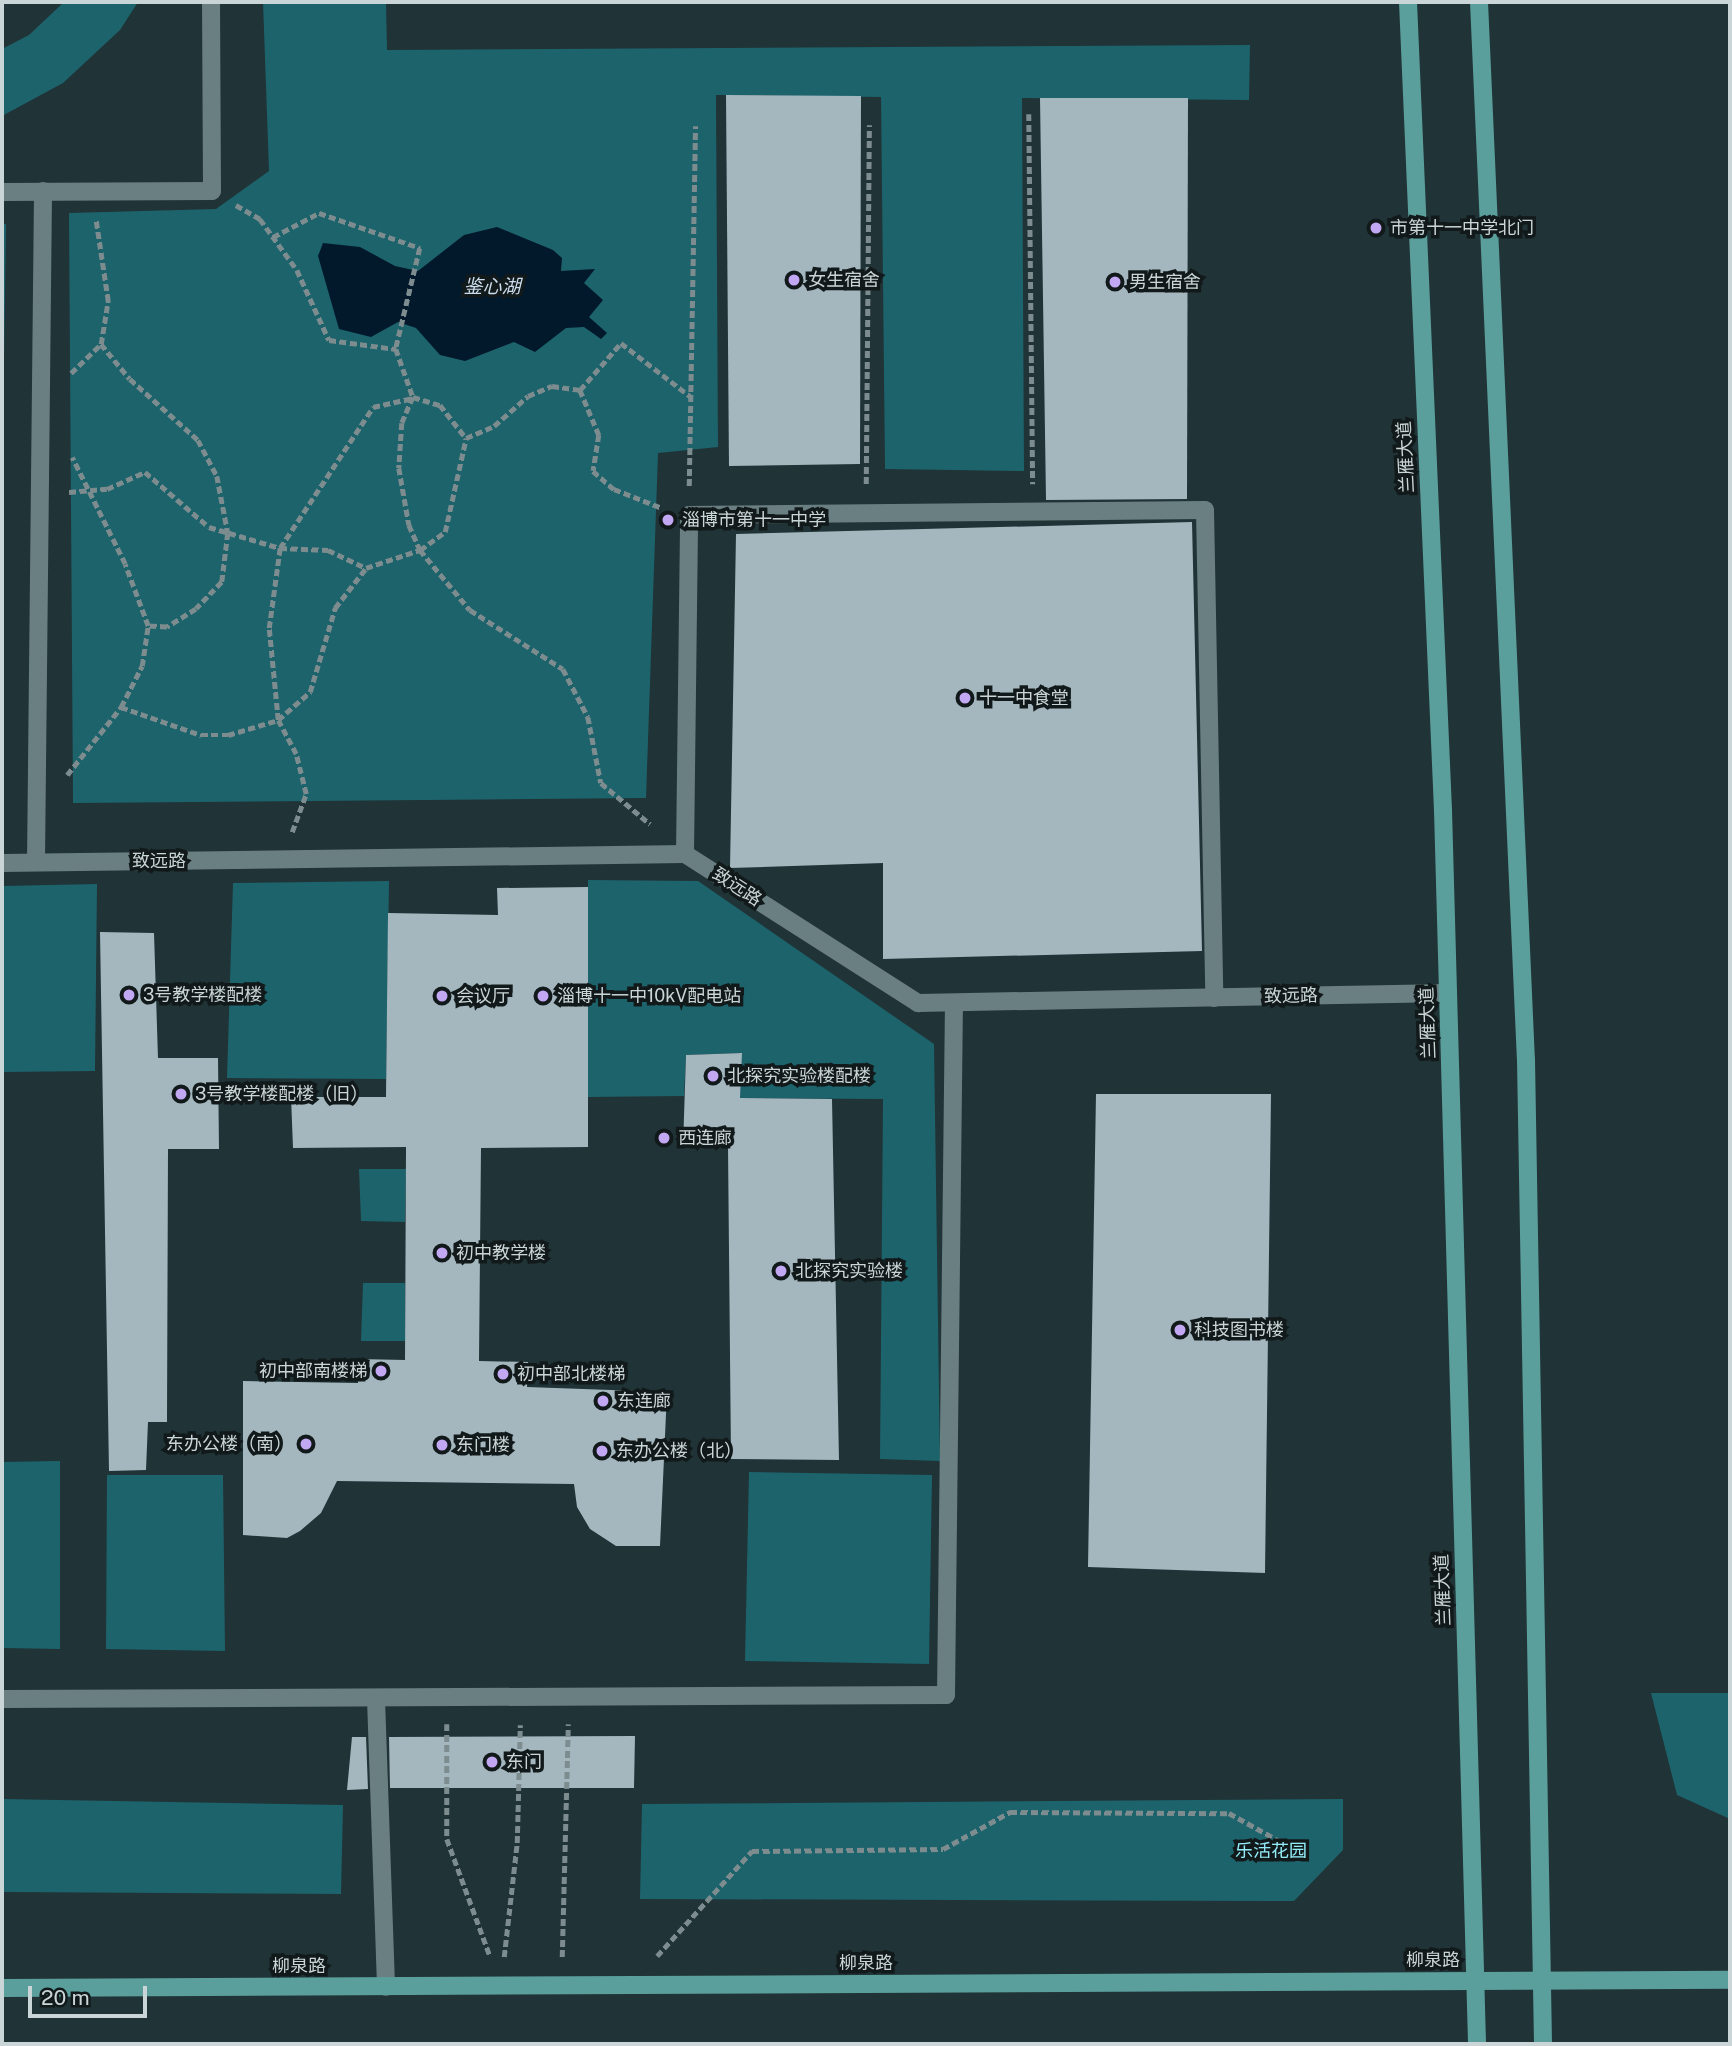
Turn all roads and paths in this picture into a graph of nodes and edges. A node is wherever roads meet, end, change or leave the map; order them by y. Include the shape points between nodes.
1 (211, 2) edge
2 (1408, 2) edge
3 (1479, 2) edge
4 (1029, 114) dead end
5 (869, 125) dead end
6 (695, 126) dead end
7 (91, 188) junction
8 (43, 191) junction
9 (212, 191) junction
10 (2, 192) edge
11 (273, 237) junction
12 (101, 344) junction
13 (396, 349) junction
14 (62, 382) dead end
15 (580, 390) junction
16 (414, 397) junction
17 (691, 397) junction
18 (466, 438) junction
19 (70, 453) dead end
20 (84, 490) junction
21 (1033, 512) junction
22 (866, 513) junction
23 (689, 517) junction
24 (228, 533) junction
25 (280, 548) junction
26 (420, 550) junction
27 (366, 568) junction
28 (148, 626) junction
29 (121, 708) junction
30 (278, 720) junction
31 (64, 778) dead end
32 (685, 854) junction
33 (282, 860) junction
34 (36, 862) junction
35 (2, 863) edge
36 (1448, 993) junction
37 (1214, 998) junction
38 (954, 1003) junction
39 (569, 1698) junction
40 (2, 1699) edge
41 (376, 1699) junction
42 (521, 1699) junction
43 (447, 1700) junction
44 (1308, 1857) dead end
45 (1541, 1978) junction
46 (1730, 1980) edge
47 (1475, 1981) junction
48 (631, 1985) junction
49 (501, 1986) junction
50 (561, 1986) junction
51 (386, 1987) junction
52 (2, 1989) edge
53 (1477, 2044) edge
54 (1543, 2044) edge

1 - 9 street
2 - 36 main road, 兰雁大道
3 - 45 main road via 1527,1059
4 - 21 path
5 - 22 path
6 - 17 path
7 - 8 street
7 - 9 street
7 - 12 path via 108,301
8 - 10 street
8 - 34 street
9 - 11 path via 260,219
11 - 13 path via 297,270 329,340
11 - 13 path via 318,213 420,248
12 - 14 path
12 - 24 path via 130,379 198,440 217,476
13 - 16 path
15 - 17 path via 621,343
15 - 18 path via 552,386 528,396 494,426
15 - 23 path via 599,435 593,471 614,489
16 - 18 path via 440,405
16 - 25 path via 373,407
16 - 26 path via 402,423 399,468 409,525
17 - 23 path
18 - 26 path via 457,496 445,532
19 - 20 path
20 - 24 path via 107,489 145,472 209,527
20 - 28 path via 125,564
21 - 22 street
21 - 37 street via 1205,510
22 - 23 street
23 - 32 street
24 - 25 path
24 - 28 path via 222,582 196,610 167,627
25 - 27 path via 328,550
25 - 30 path via 270,628
26 - 27 path
26 - 32 path via 470,610 563,669 588,717 601,783
27 - 30 path via 335,608 310,692
28 - 29 path via 142,666
29 - 30 path via 201,735 228,735
29 - 31 path
30 - 33 path via 296,754 306,794
32 - 33 street, 致远路
32 - 38 street, 致远路 via 918,1003
33 - 34 street, 致远路
34 - 35 street, 致远路
36 - 37 street, 致远路
36 - 47 main road, 兰雁大道
37 - 38 street, 致远路
38 - 39 street via 946,1695
39 - 42 street
39 - 50 path
40 - 41 street
41 - 43 street
41 - 51 street
42 - 43 street
42 - 49 path via 517,1843
43 - 49 path via 447,1839
44 - 48 path via 1229,1813 1010,1812 943,1849 752,1851
45 - 46 main road, 柳泉路
45 - 47 main road, 柳泉路
45 - 54 main road
47 - 48 main road, 柳泉路
47 - 53 main road, 兰雁大道
48 - 50 main road, 柳泉路
49 - 50 main road, 柳泉路
49 - 51 main road, 柳泉路
51 - 52 main road, 柳泉路

